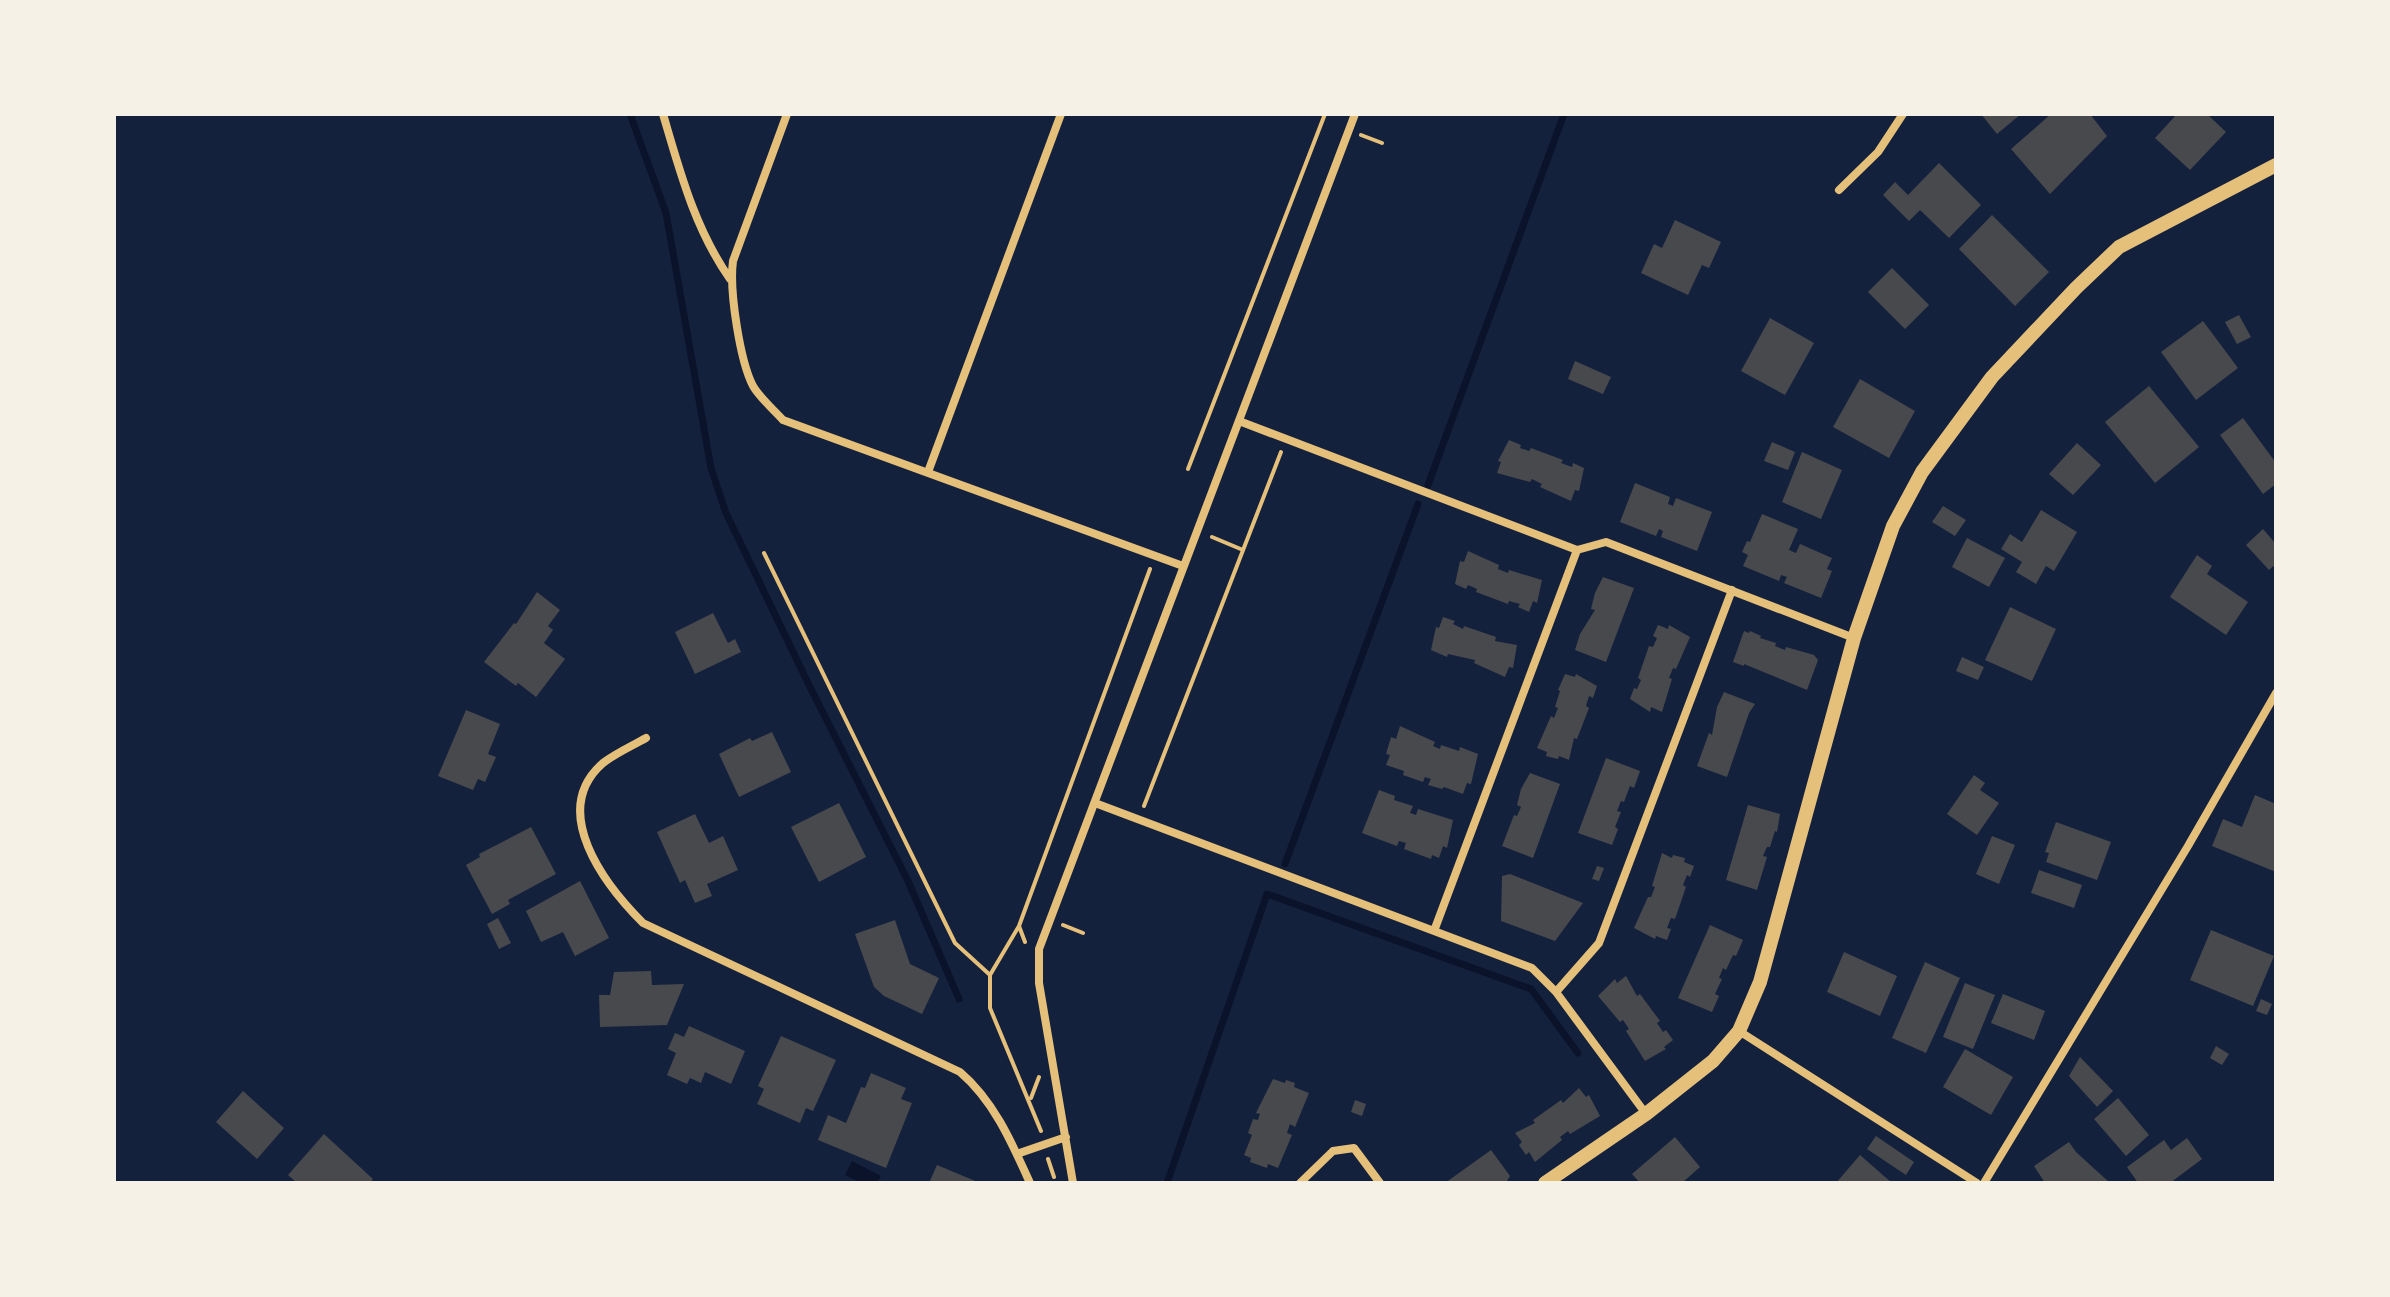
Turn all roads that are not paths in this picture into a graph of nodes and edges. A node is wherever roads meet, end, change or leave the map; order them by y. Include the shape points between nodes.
1 (663, 114) edge
2 (787, 114) edge
3 (1061, 114) edge
4 (1355, 114) edge
5 (1903, 114) edge
6 (2276, 165) edge
7 (1839, 190) dead end
8 (730, 279) junction
9 (1239, 421) junction
10 (928, 472) junction
11 (1577, 550) junction
12 (1183, 566) junction
13 (1732, 590) junction
14 (1854, 638) junction
15 (2276, 693) edge
16 (646, 738) dead end
17 (1095, 803) junction
18 (1434, 931) junction
19 (1556, 992) junction
20 (1739, 1031) junction
21 (1646, 1114) junction
22 (1066, 1137) junction
23 (1017, 1154) junction
24 (1030, 1183) edge
25 (1073, 1183) edge
26 (1300, 1183) edge
27 (1380, 1183) edge
28 (1545, 1183) edge
29 (1977, 1183) edge
30 (1984, 1183) edge

1 - 8 street via 685,188 712,253
2 - 8 street
3 - 10 street
4 - 9 street
5 - 7 street via 1878,152
6 - 14 street via 2119,247 1992,377 1922,472 1893,526
8 - 10 street via 753,387 783,420
9 - 11 street
9 - 12 street
10 - 12 street
11 - 13 street via 1606,542
11 - 18 street
12 - 17 street
13 - 14 street
13 - 19 street via 1599,943
14 - 20 street via 1760,982
15 - 30 street
16 - 23 street via 601,765 579,808 582,835 627,907 643,923 960,1072 994,1110
17 - 18 street
17 - 22 street via 1039,949 1039,983
18 - 19 street via 1532,968
19 - 21 street
20 - 21 street via 1713,1061
20 - 29 street
21 - 28 street
22 - 23 street
22 - 25 street
23 - 24 street
26 - 27 street via 1333,1151 1354,1148

